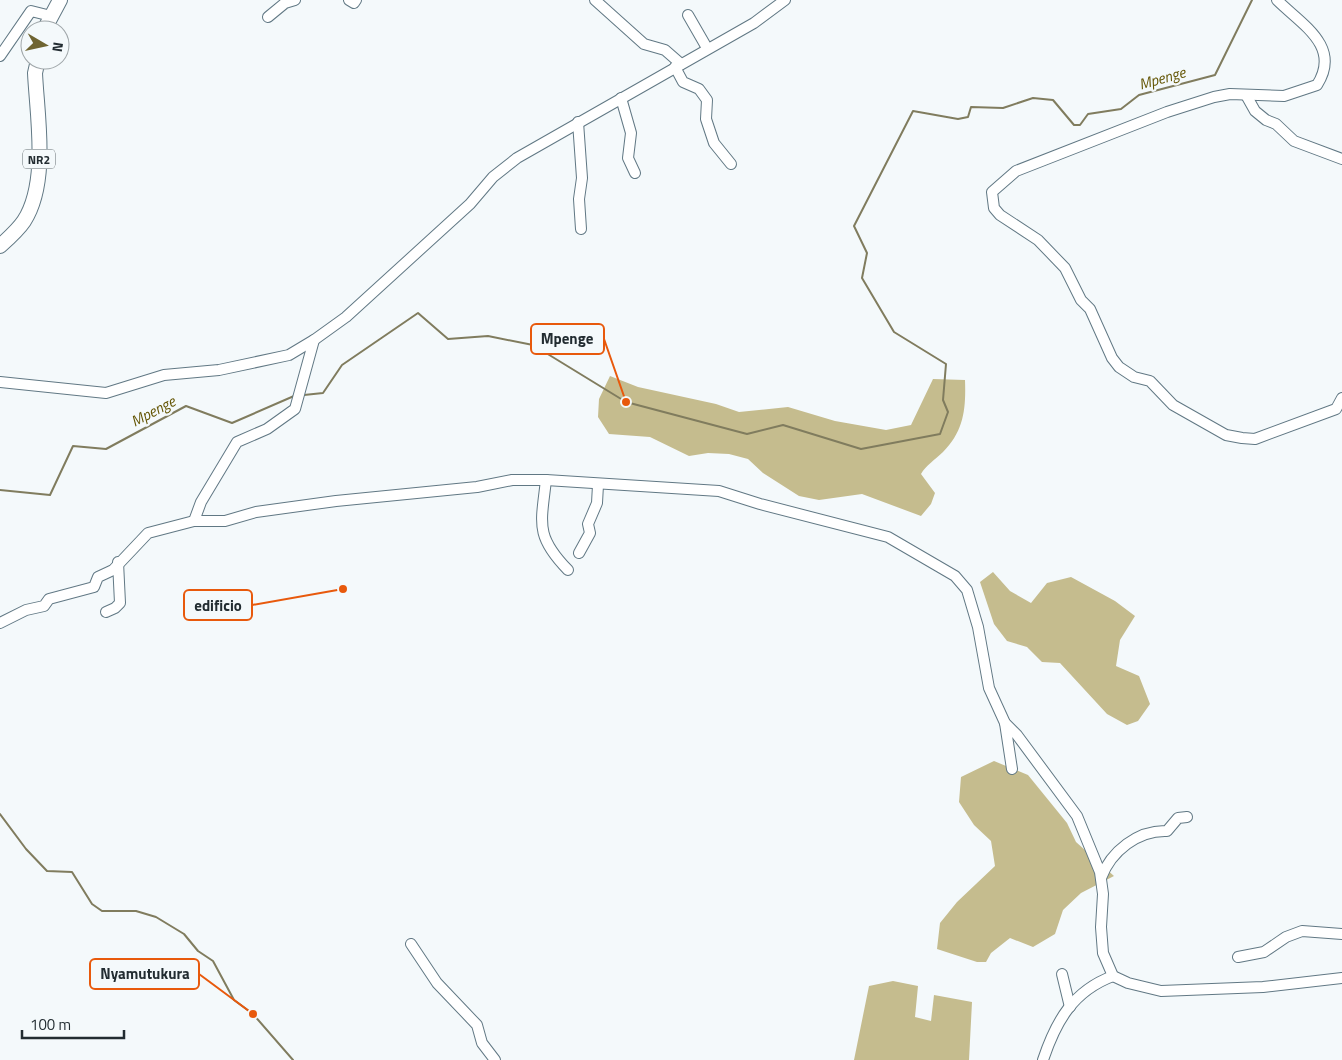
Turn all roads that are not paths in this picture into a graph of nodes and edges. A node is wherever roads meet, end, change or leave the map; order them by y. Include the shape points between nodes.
1 (60, 0) edge
2 (295, 0) edge
3 (349, 0) edge
4 (356, 0) edge
5 (595, 0) edge
6 (785, 0) edge
7 (1277, 0) edge
8 (688, 15) dead end
9 (51, 16) junction
10 (268, 17) dead end
11 (49, 20) edge
12 (707, 48) junction
13 (0, 56) edge
14 (678, 66) junction
15 (36, 70) edge
16 (1246, 95) junction
17 (621, 98) junction
18 (578, 122) junction
19 (1342, 159) edge
20 (732, 164) dead end
21 (635, 173) dead end
22 (581, 229) dead end
23 (0, 246) edge
24 (314, 340) junction
25 (0, 382) edge
26 (1342, 398) edge
27 (546, 480) junction
28 (598, 484) junction
29 (194, 521) junction
30 (579, 553) dead end
31 (118, 562) junction
32 (568, 570) dead end
33 (106, 612) dead end
34 (0, 623) edge
35 (1005, 723) junction
36 (1012, 769) dead end
37 (1187, 818) dead end
38 (1101, 878) junction
39 (1342, 934) edge
40 (411, 944) dead end
41 (1238, 957) dead end
42 (1062, 974) dead end
43 (1113, 976) junction
44 (1342, 978) edge
45 (1070, 1007) junction
46 (495, 1060) edge
47 (1043, 1060) edge

1 - 9 highway
2 - 10 street via 285,3
3 - 4 street via 354,3
5 - 14 street via 644,44 665,50
6 - 12 street via 754,23
7 - 16 street via 1309,27 1326,54 1321,80 1313,88 1284,96
8 - 12 street
9 - 11 highway
9 - 13 street via 31,11
12 - 14 street
14 - 17 street
14 - 20 street via 683,82 698,90 707,100 706,119 714,143
15 - 23 highway, NR2 via 36,190 25,220
16 - 19 street via 1255,111 1294,141
16 - 26 street via 1230,94 1167,112 1016,171 992,192 994,208 1038,240 1066,268 1119,367 1134,378 1150,381 1173,405 1226,435 1255,439 1336,409
17 - 18 street
17 - 21 street via 631,133 628,158
18 - 22 street
18 - 24 street via 502,168 470,204 346,317
24 - 25 street via 289,355 219,370 164,375 106,393
24 - 29 street via 295,409 267,429 237,442 201,502
27 - 28 street
27 - 29 street via 512,480 256,512 225,521
27 - 32 street via 542,534 548,549
28 - 30 street via 597,503 588,524 590,533
28 - 35 street via 719,490 760,504 888,537 955,576 967,590 978,627 989,688
29 - 31 street via 148,533
31 - 33 street via 120,603
31 - 34 street via 113,570 98,578 94,587 49,599 44,606 26,610
35 - 36 street
35 - 38 street via 1077,816
37 - 38 street via 1175,821 1167,831 1147,832 1132,840 1109,861
38 - 43 street via 1103,953
39 - 41 street via 1302,931 1264,952
40 - 46 street via 437,983 477,1025 482,1043
42 - 45 street
43 - 44 street via 1161,991 1263,988
43 - 45 street via 1095,983
45 - 47 street via 1056,1026

